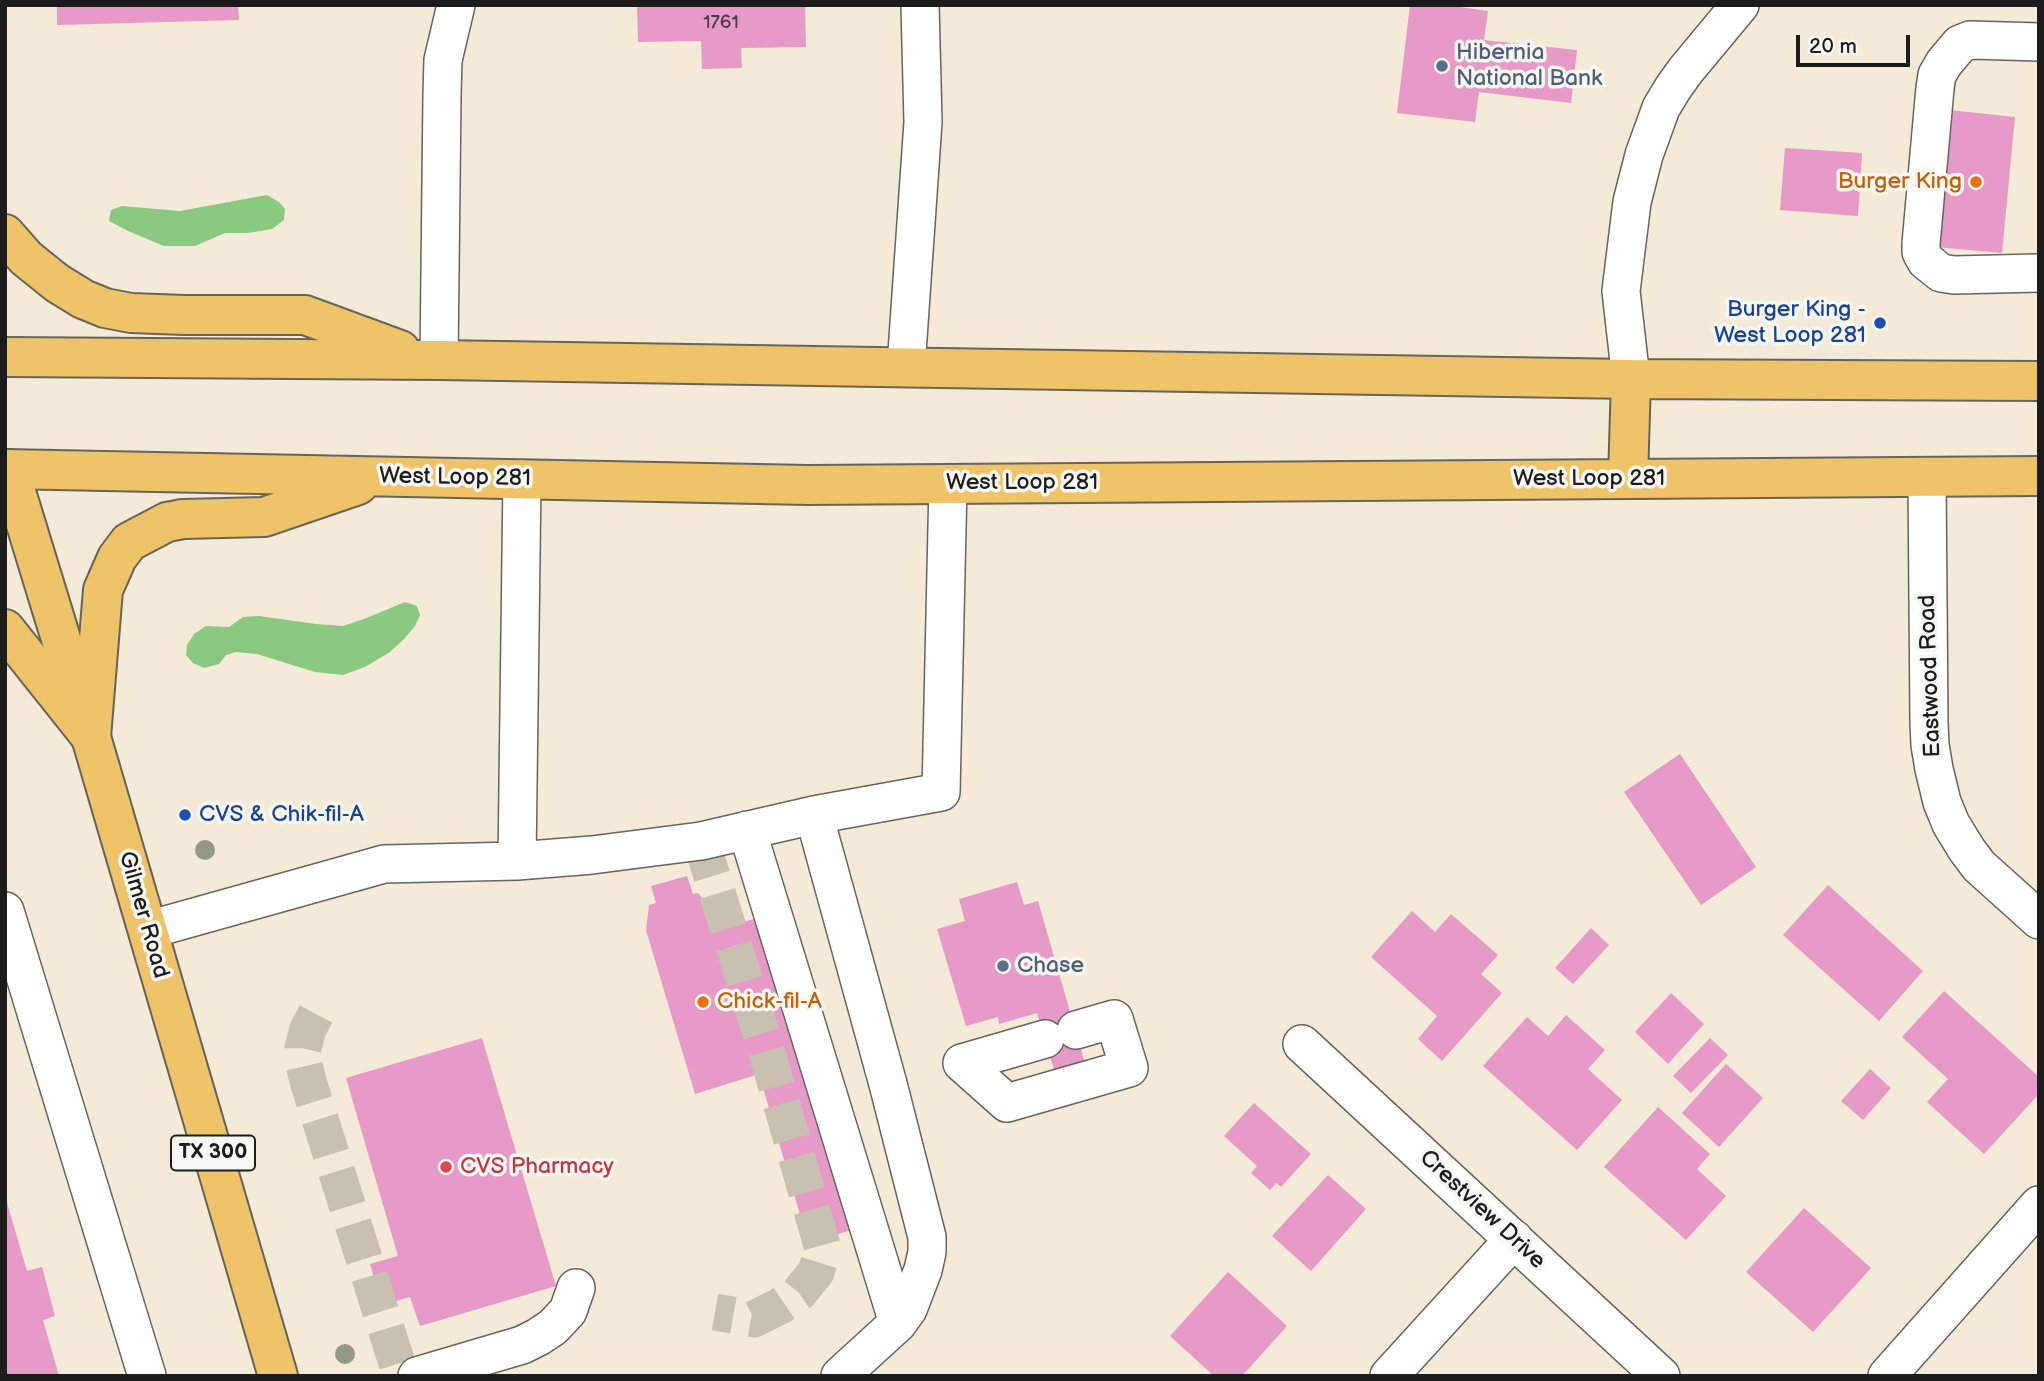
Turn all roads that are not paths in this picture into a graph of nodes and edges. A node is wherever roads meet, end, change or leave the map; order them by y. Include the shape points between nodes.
1 (456, 5) edge
2 (920, 5) edge
3 (1740, 5) edge
4 (2039, 42) edge
5 (5, 234) edge
6 (2039, 273) edge
7 (5, 357) edge
8 (432, 360) junction
9 (906, 367) junction
10 (1631, 379) junction
11 (2039, 381) edge
12 (7, 464) edge
13 (2038, 472) edge
14 (383, 476) junction
15 (1927, 477) junction
16 (522, 479) junction
17 (1628, 479) junction
18 (948, 484) junction
19 (5, 629) edge
20 (91, 737) junction
21 (814, 815) junction
22 (747, 830) junction
23 (517, 861) junction
24 (5, 911) edge
25 (2039, 920) edge
26 (148, 930) junction
27 (1302, 1044) dead end
28 (962, 1063) joint
29 (2039, 1205) edge
30 (1514, 1239) junction
31 (576, 1288) dead end
32 (898, 1323) junction
33 (147, 1376) edge
34 (278, 1376) edge
35 (417, 1376) edge
36 (840, 1376) edge
37 (1389, 1376) edge
38 (1661, 1376) edge
39 (1887, 1376) edge

1 - 8 street via 443,61
2 - 9 street via 923,122
3 - 10 street via 1672,88 1644,155 1632,202 1621,291
4 - 6 street via 1970,40 1960,44 1944,63 1935,88 1920,244 1926,261 1941,273
5 - 8 main road via 57,283 105,308 184,315 305,315
7 - 8 main road
8 - 9 main road
9 - 10 main road
10 - 11 main road
10 - 17 main road
12 - 14 main road, West Loop 281
12 - 20 main road, Gilmer Road / TX 300
13 - 15 main road, West Loop 281
14 - 16 main road, West Loop 281
14 - 20 main road via 264,517 167,522 129,542 103,590
15 - 17 main road, West Loop 281
15 - 25 street, Eastwood Road via 1930,734 1942,802 1979,866
16 - 18 main road, West Loop 281
16 - 23 street
17 - 18 main road, West Loop 281
18 - 21 street via 942,792
19 - 20 main road
20 - 26 main road, Gilmer Road / TX 300
21 - 22 street
21 - 32 street via 927,1237 917,1290
22 - 23 street via 701,841
22 - 32 street
23 - 26 street via 384,864
24 - 33 street
26 - 34 main road, Gilmer Road / TX 300
27 - 30 street, Crestview Drive
28 - 28 street via 1114,1019 1129,1068 1007,1103
29 - 39 street
30 - 37 street
30 - 38 street, Crestview Drive
31 - 35 street via 568,1311 538,1337
32 - 36 street

